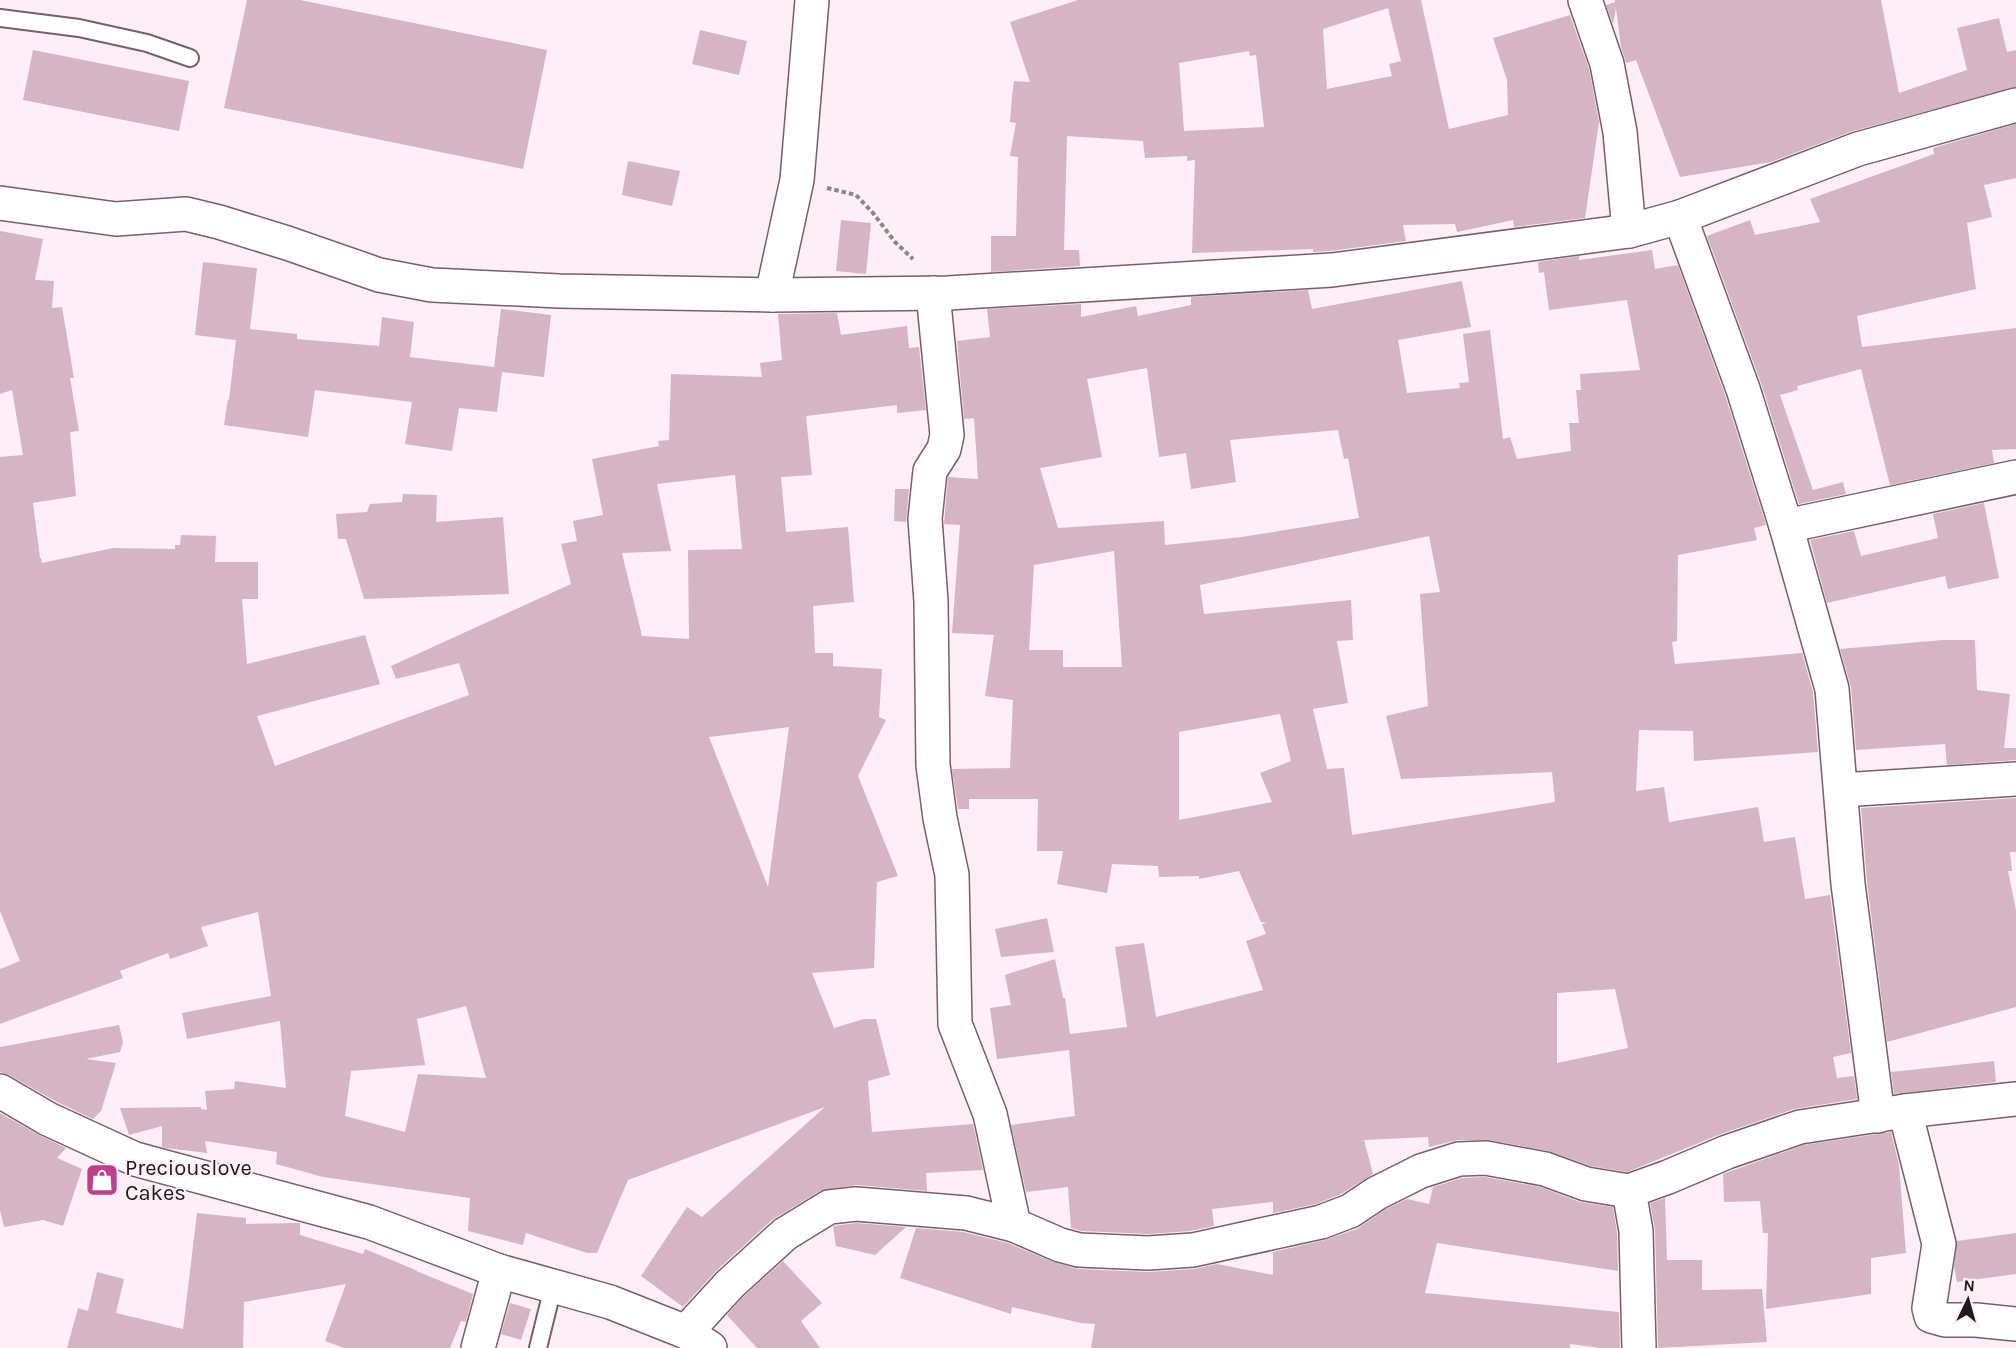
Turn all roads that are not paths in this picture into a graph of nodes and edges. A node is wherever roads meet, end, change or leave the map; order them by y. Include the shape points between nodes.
1 (812, 0) edge
2 (1585, 0) edge
3 (0, 18) edge
4 (190, 58) dead end
5 (2016, 105) edge
6 (0, 203) edge
7 (1680, 217) junction
8 (1629, 231) junction
9 (941, 293) junction
10 (771, 295) junction
11 (2016, 477) edge
12 (1786, 526) junction
13 (2016, 779) edge
14 (1841, 790) junction
15 (0, 1091) edge
16 (2016, 1099) edge
17 (1892, 1114) junction
18 (1629, 1191) junction
19 (1014, 1225) junction
20 (499, 1271) junction
21 (553, 1287) junction
22 (2016, 1324) edge
23 (698, 1340) edge
24 (478, 1348) edge
25 (538, 1348) edge
26 (1639, 1348) edge

1 - 10 street via 797,180
2 - 8 street via 1607,64 1620,132
3 - 4 lane via 79,28 147,43
5 - 7 street via 1858,148
6 - 10 street via 116,219 186,214 276,239 379,275 432,285
7 - 8 street
7 - 12 street via 1743,388
8 - 9 street via 1332,270
9 - 10 street
9 - 19 street via 947,435 944,449 930,471 925,519 931,601 933,765 952,875 955,1024 990,1114
11 - 12 street
12 - 14 street via 1832,689
13 - 14 street
14 - 17 street via 1848,884
15 - 20 street via 48,1119 135,1159 369,1222
16 - 17 street
17 - 18 street via 1800,1127
17 - 22 street via 1935,1223 1939,1244 1931,1316
18 - 19 street via 1586,1184 1545,1169 1486,1158 1459,1159 1421,1171 1350,1211 1321,1222 1192,1250 1079,1250
18 - 26 street via 1636,1231
19 - 23 street via 966,1213 856,1204 830,1207 785,1234 730,1284
20 - 21 street
20 - 24 street
21 - 23 street via 610,1302
21 - 25 lane

